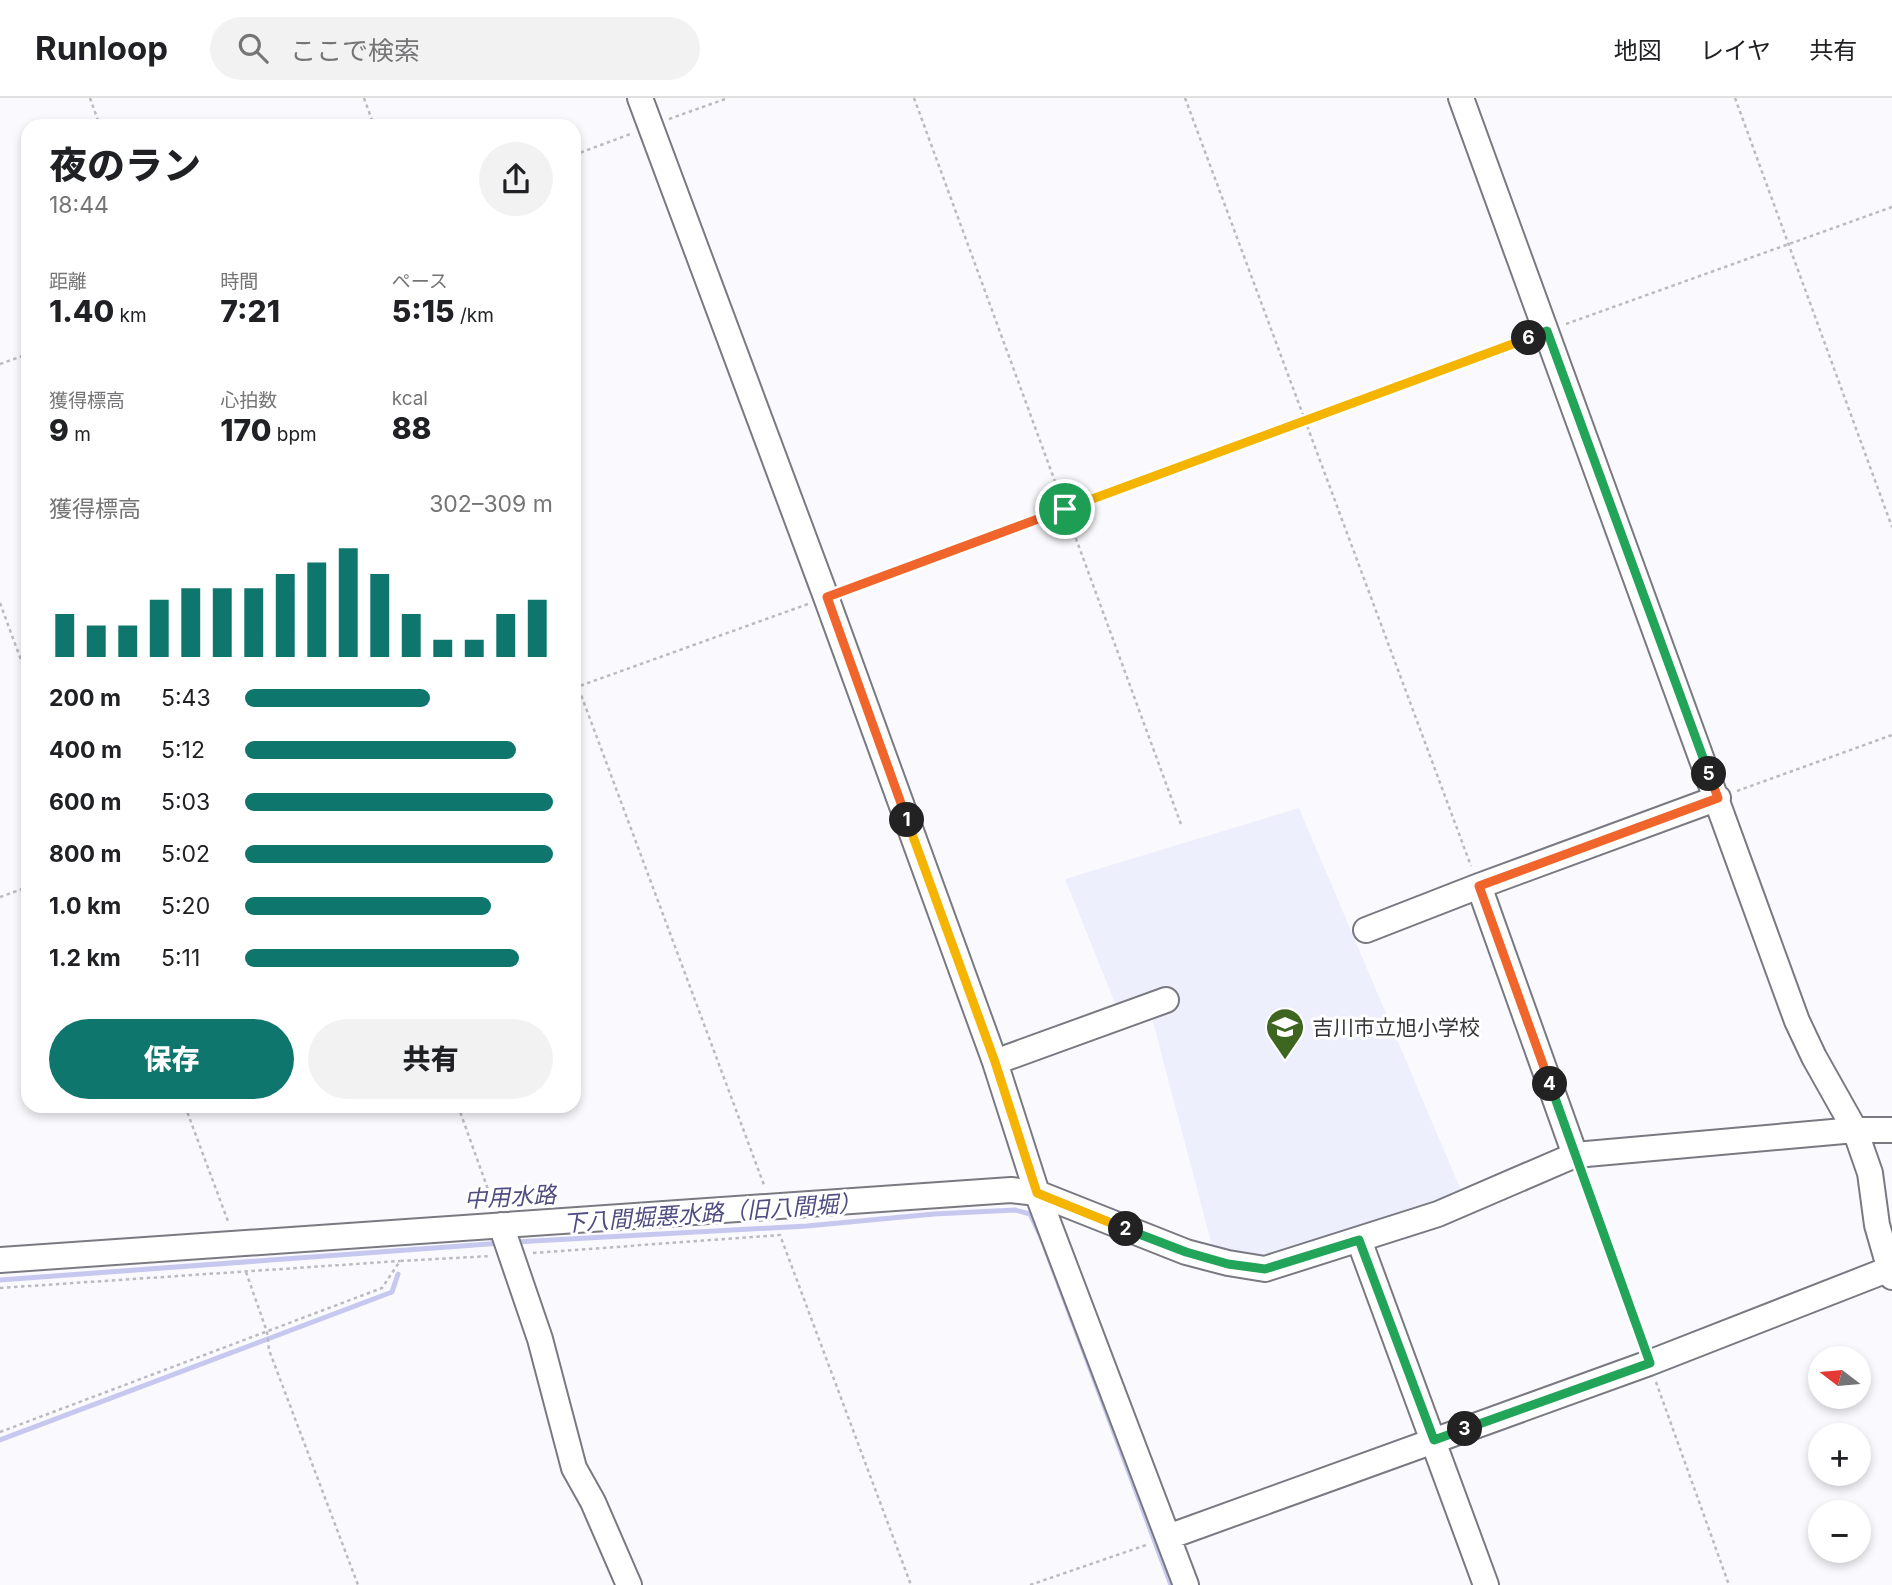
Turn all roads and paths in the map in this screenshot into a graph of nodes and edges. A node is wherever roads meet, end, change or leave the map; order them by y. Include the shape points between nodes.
1 (90, 98) edge
2 (364, 98) edge
3 (640, 98) edge
4 (914, 98) edge
5 (1185, 98) edge
6 (1461, 98) edge
7 (1735, 98) edge
8 (98, 119) edge
9 (372, 119) edge
10 (1892, 207) edge
11 (1788, 244) junction
12 (1547, 331) junction
13 (21, 356) edge
14 (0, 364) edge
15 (1304, 421) junction
16 (1065, 509) junction
17 (1892, 527) edge
18 (827, 597) junction
19 (0, 603) edge
20 (21, 660) edge
21 (581, 685) edge
22 (581, 700) edge
23 (1892, 735) edge
24 (1718, 798) junction
25 (1182, 827) dead end
26 (1479, 886) junction
27 (21, 890) edge
28 (0, 897) edge
29 (1366, 930) dead end
30 (1166, 1000) dead end
31 (995, 1062) junction
32 (189, 1113) edge
33 (461, 1113) edge
34 (1856, 1130) junction
35 (1892, 1130) edge
36 (1575, 1155) junction
37 (1037, 1193) junction
38 (772, 1208) junction
39 (501, 1226) junction
40 (1359, 1240) junction
41 (234, 1244) junction
42 (511, 1254) junction
43 (0, 1260) edge
44 (400, 1261) junction
45 (1891, 1271) edge
46 (246, 1272) junction
47 (0, 1288) edge
48 (267, 1332) junction
49 (1650, 1363) junction
50 (0, 1432) edge
51 (1434, 1440) junction
52 (1168, 1537) junction
53 (358, 1585) edge
54 (629, 1585) edge
55 (911, 1585) edge
56 (1030, 1585) edge
57 (1186, 1585) edge
58 (1486, 1585) edge
59 (1729, 1585) edge

1 - 8 path
2 - 9 path
3 - 18 street
4 - 16 path
5 - 15 path
6 - 12 street
7 - 11 path
10 - 11 path
11 - 12 path
11 - 17 path
12 - 15 path
12 - 24 street
13 - 14 path
15 - 16 path
15 - 26 path
16 - 18 path
16 - 25 path
18 - 21 path
18 - 31 street
19 - 20 path
22 - 38 path
23 - 24 path
24 - 26 street
24 - 34 street via 1797,1021
26 - 29 street
26 - 36 street
27 - 28 path
30 - 31 street
31 - 37 street
32 - 41 path
33 - 39 path
34 - 35 street
34 - 36 street
34 - 45 street
36 - 40 street via 1438,1214
36 - 49 path
37 - 38 street via 1011,1190
37 - 40 street via 1228,1264 1265,1269
37 - 52 street
38 - 39 street
39 - 41 street
39 - 42 street
40 - 51 street
41 - 43 street
42 - 44 path
42 - 54 street via 540,1339 574,1468
42 - 55 path via 780,1235
44 - 46 path
44 - 48 path via 382,1288
45 - 49 street
46 - 47 path
46 - 48 path
48 - 50 path
48 - 53 path via 269,1350
49 - 51 street
49 - 59 path
51 - 52 street
51 - 58 street
52 - 56 path
52 - 57 street

